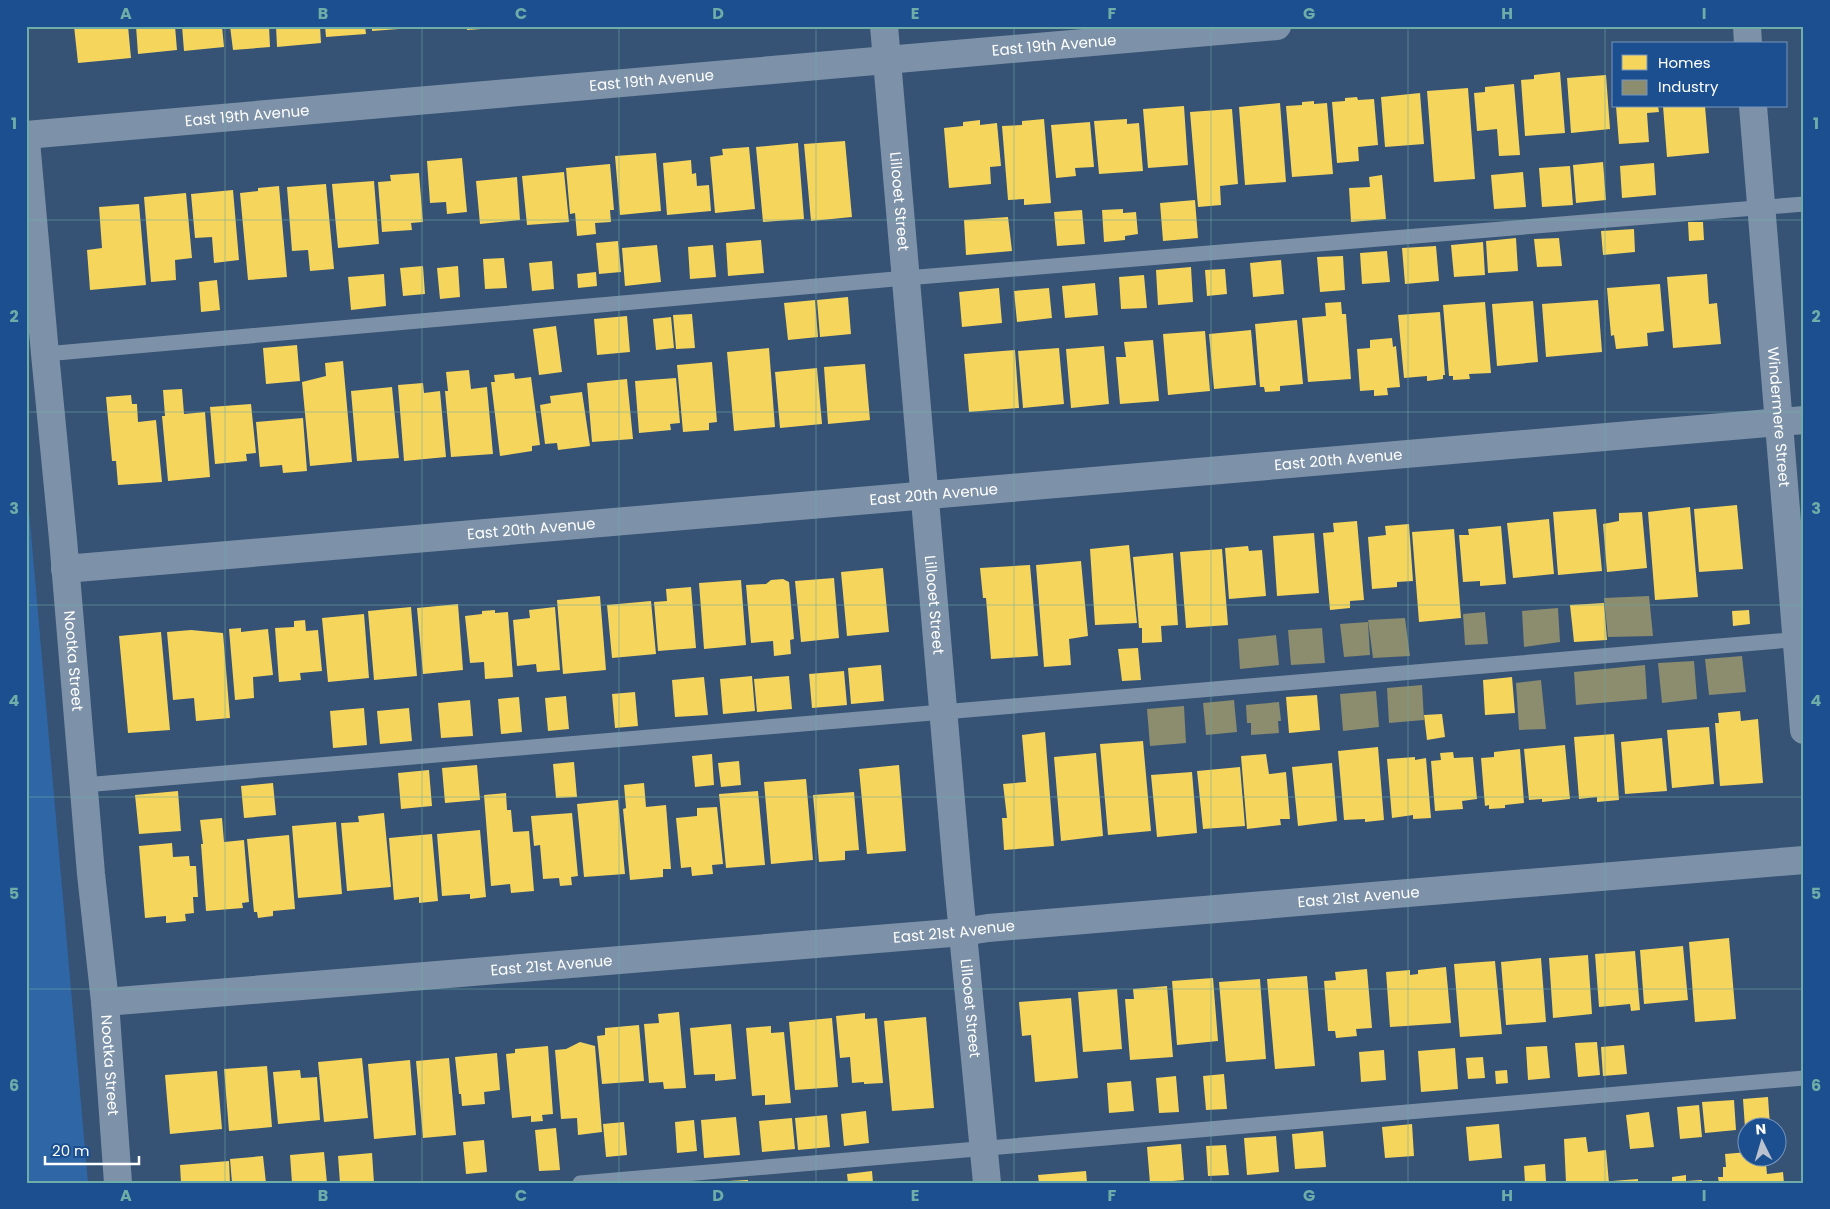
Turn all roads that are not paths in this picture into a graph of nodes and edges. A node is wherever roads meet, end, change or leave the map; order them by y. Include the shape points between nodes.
1 (884, 26) edge
2 (1277, 26) edge
3 (1747, 26) edge
4 (1748, 42) edge
5 (886, 61) junction
6 (1753, 108) edge
7 (26, 136) edge
8 (26, 141) edge
9 (1804, 204) edge
10 (1761, 208) junction
11 (906, 278) junction
12 (45, 354) junction
13 (1791, 421) edge
14 (925, 495) junction
15 (66, 569) junction
16 (1800, 639) edge
17 (944, 713) junction
18 (1804, 730) edge
19 (84, 785) junction
20 (1804, 860) edge
21 (963, 932) junction
22 (105, 1002) junction
23 (1804, 1078) edge
24 (984, 1148) junction
25 (118, 1183) edge
26 (580, 1183) edge
27 (987, 1183) edge

1 - 5 street, Lillooet Street
2 - 5 street, East 19th Avenue
3 - 4 street
5 - 7 street, East 19th Avenue
5 - 11 street, Lillooet Street
6 - 10 street, Windermere Street
8 - 12 street, Nootka Street
9 - 10 lane
10 - 11 lane
10 - 13 street, Windermere Street
11 - 12 lane
11 - 14 street, Lillooet Street
12 - 15 street, Nootka Street
13 - 14 street, East 20th Avenue
13 - 16 street, Windermere Street
14 - 15 street, East 20th Avenue
14 - 17 street, Lillooet Street
15 - 19 street, Nootka Street
16 - 17 lane
16 - 18 street, Windermere Street
17 - 19 lane
17 - 21 street, Lillooet Street
19 - 22 street, Nootka Street
20 - 21 street, East 21st Avenue
21 - 22 street, East 21st Avenue
21 - 24 street, Lillooet Street
22 - 25 street, Nootka Street
23 - 24 lane
24 - 26 lane
24 - 27 street, Lillooet Street

